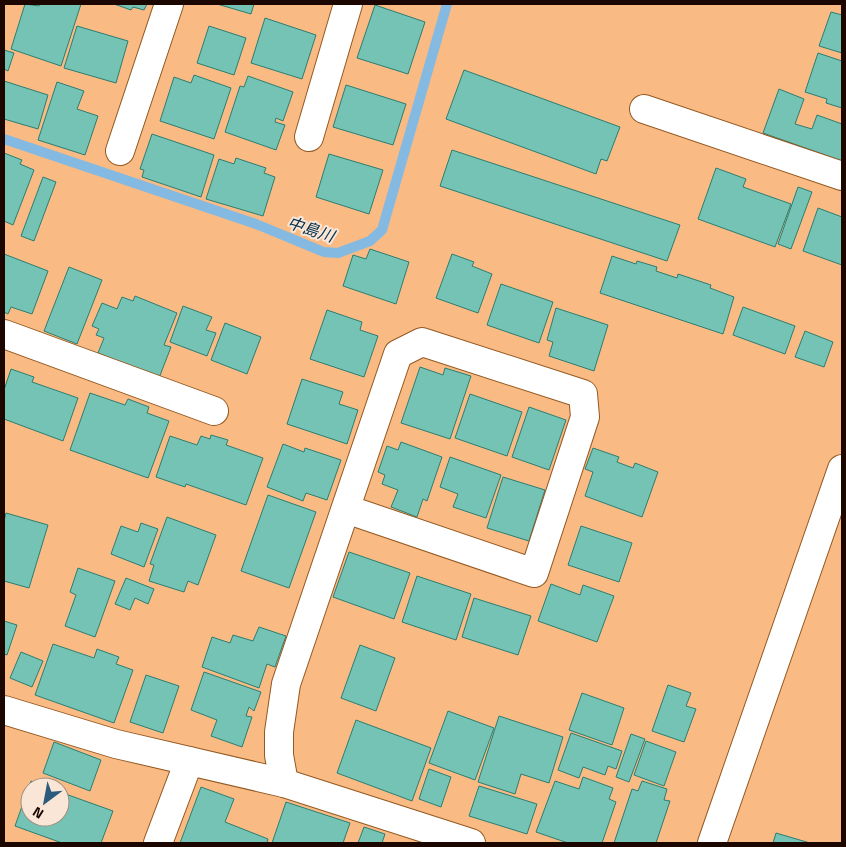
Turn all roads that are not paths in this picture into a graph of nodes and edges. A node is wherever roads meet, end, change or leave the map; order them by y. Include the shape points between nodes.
1 (169, 4) edge
2 (348, 4) edge
3 (644, 109) dead end
4 (309, 137) dead end
5 (120, 151) dead end
6 (842, 176) edge
7 (4, 334) edge
8 (214, 412) dead end
9 (842, 469) edge
10 (346, 509) junction
11 (4, 710) edge
12 (189, 761) junction
13 (284, 783) junction
14 (158, 843) edge
15 (471, 843) edge
16 (712, 843) edge

1 - 5 street
2 - 4 street
3 - 6 street
7 - 8 street
9 - 16 street
10 - 10 street via 398,354 422,342 583,394 585,417 534,573
10 - 13 street via 286,684 278,732
11 - 12 street via 116,744
12 - 13 street
12 - 14 street
13 - 15 street

